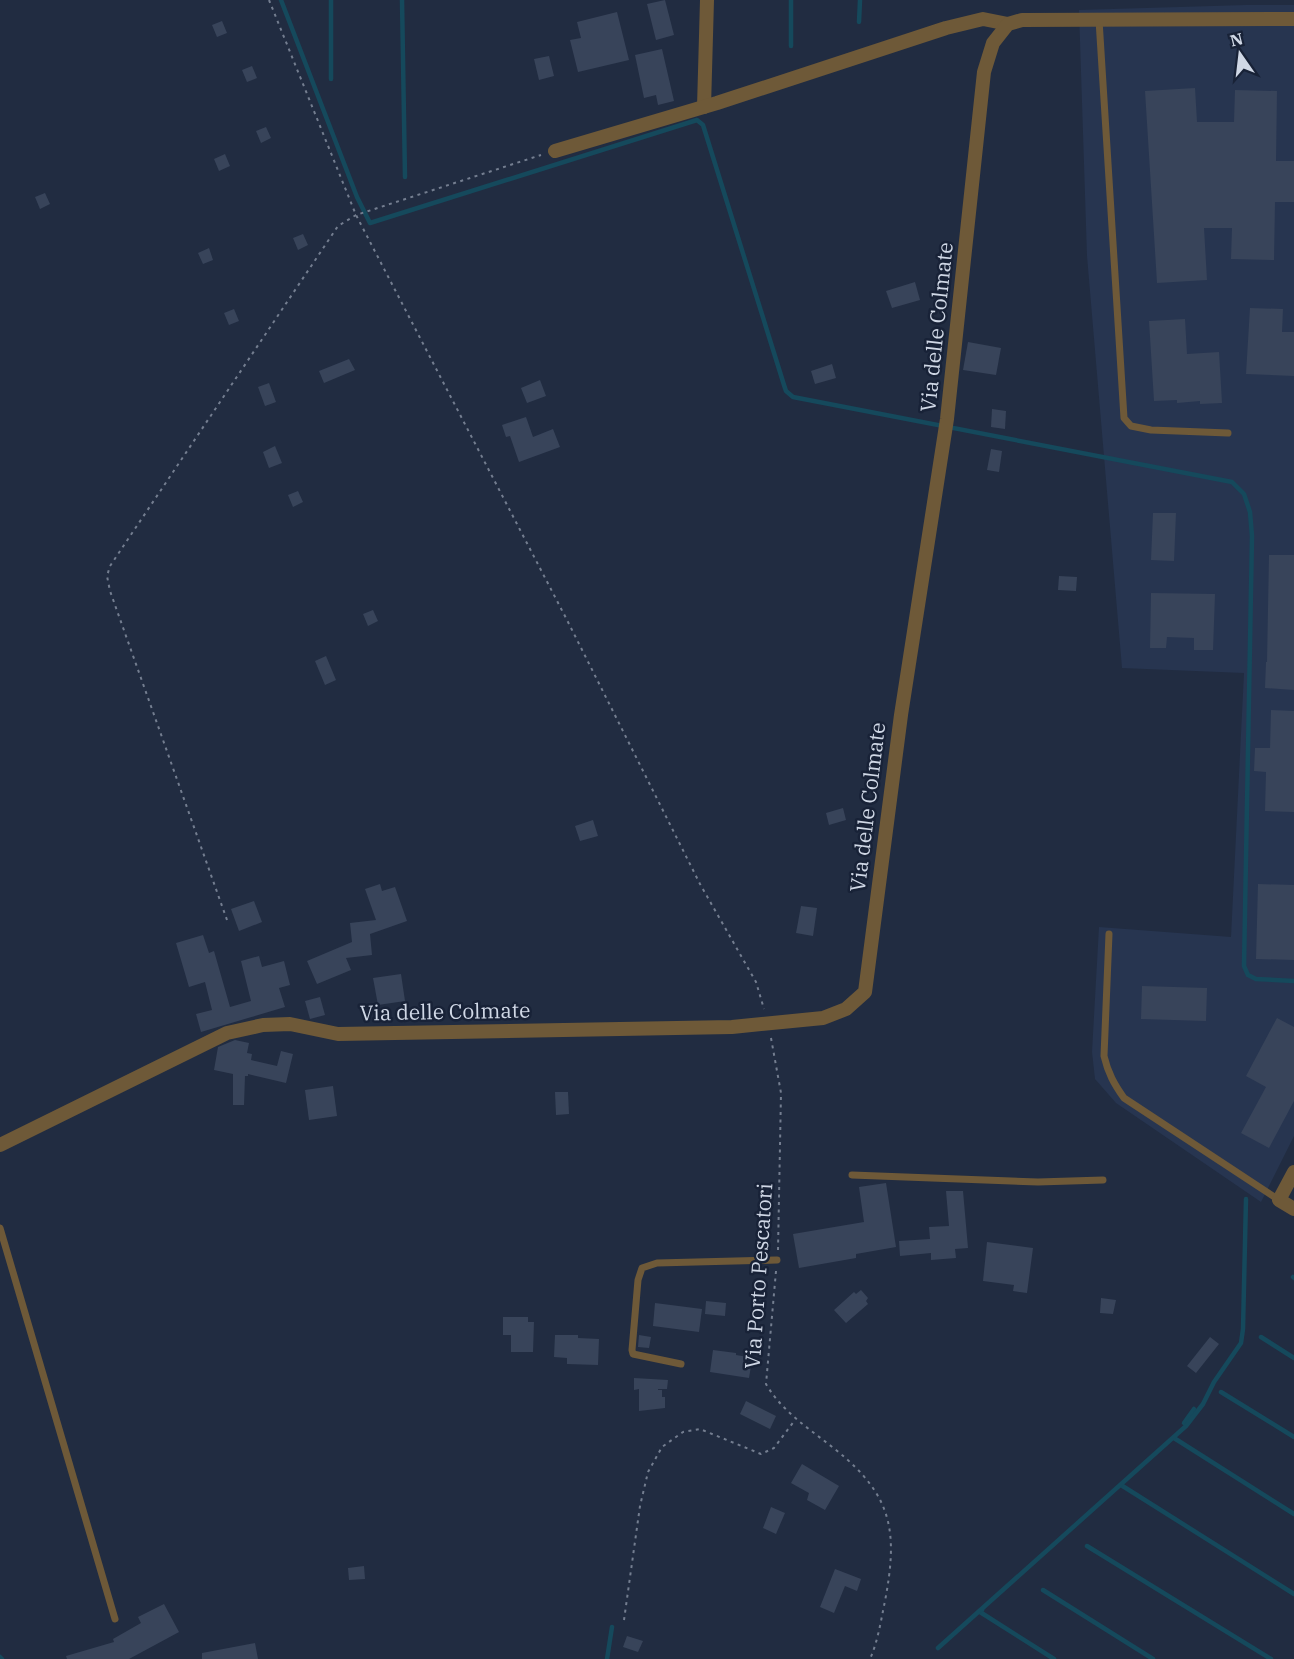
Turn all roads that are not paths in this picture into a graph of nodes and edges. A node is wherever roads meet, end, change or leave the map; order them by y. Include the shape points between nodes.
1 (707, 0) edge
2 (1294, 19) edge
3 (1099, 20) junction
4 (1008, 24) junction
5 (704, 107) junction
6 (555, 151) road end
7 (1228, 433) dead end
8 (1109, 934) dead end
9 (0, 1145) edge
10 (1294, 1172) edge
11 (852, 1174) dead end
12 (1103, 1180) dead end
13 (1279, 1200) junction
14 (1294, 1209) edge
15 (0, 1228) edge
16 (777, 1260) road end
17 (681, 1364) dead end
18 (115, 1619) dead end

1 - 5 street
2 - 3 street
3 - 4 street via 1022,20
3 - 7 lane via 1124,418 1131,426 1151,430
4 - 5 street via 983,19 946,28
4 - 9 street, Via delle Colmate via 993,43 984,72 946,426 901,715 865,992 846,1009 823,1018 732,1027 338,1034 290,1024 263,1025 227,1033
5 - 6 street
8 - 13 lane via 1104,1056 1114,1084 1124,1098
10 - 13 street
11 - 12 lane via 1038,1182
13 - 14 street
15 - 18 lane
16 - 17 lane via 657,1263 642,1268 633,1354

